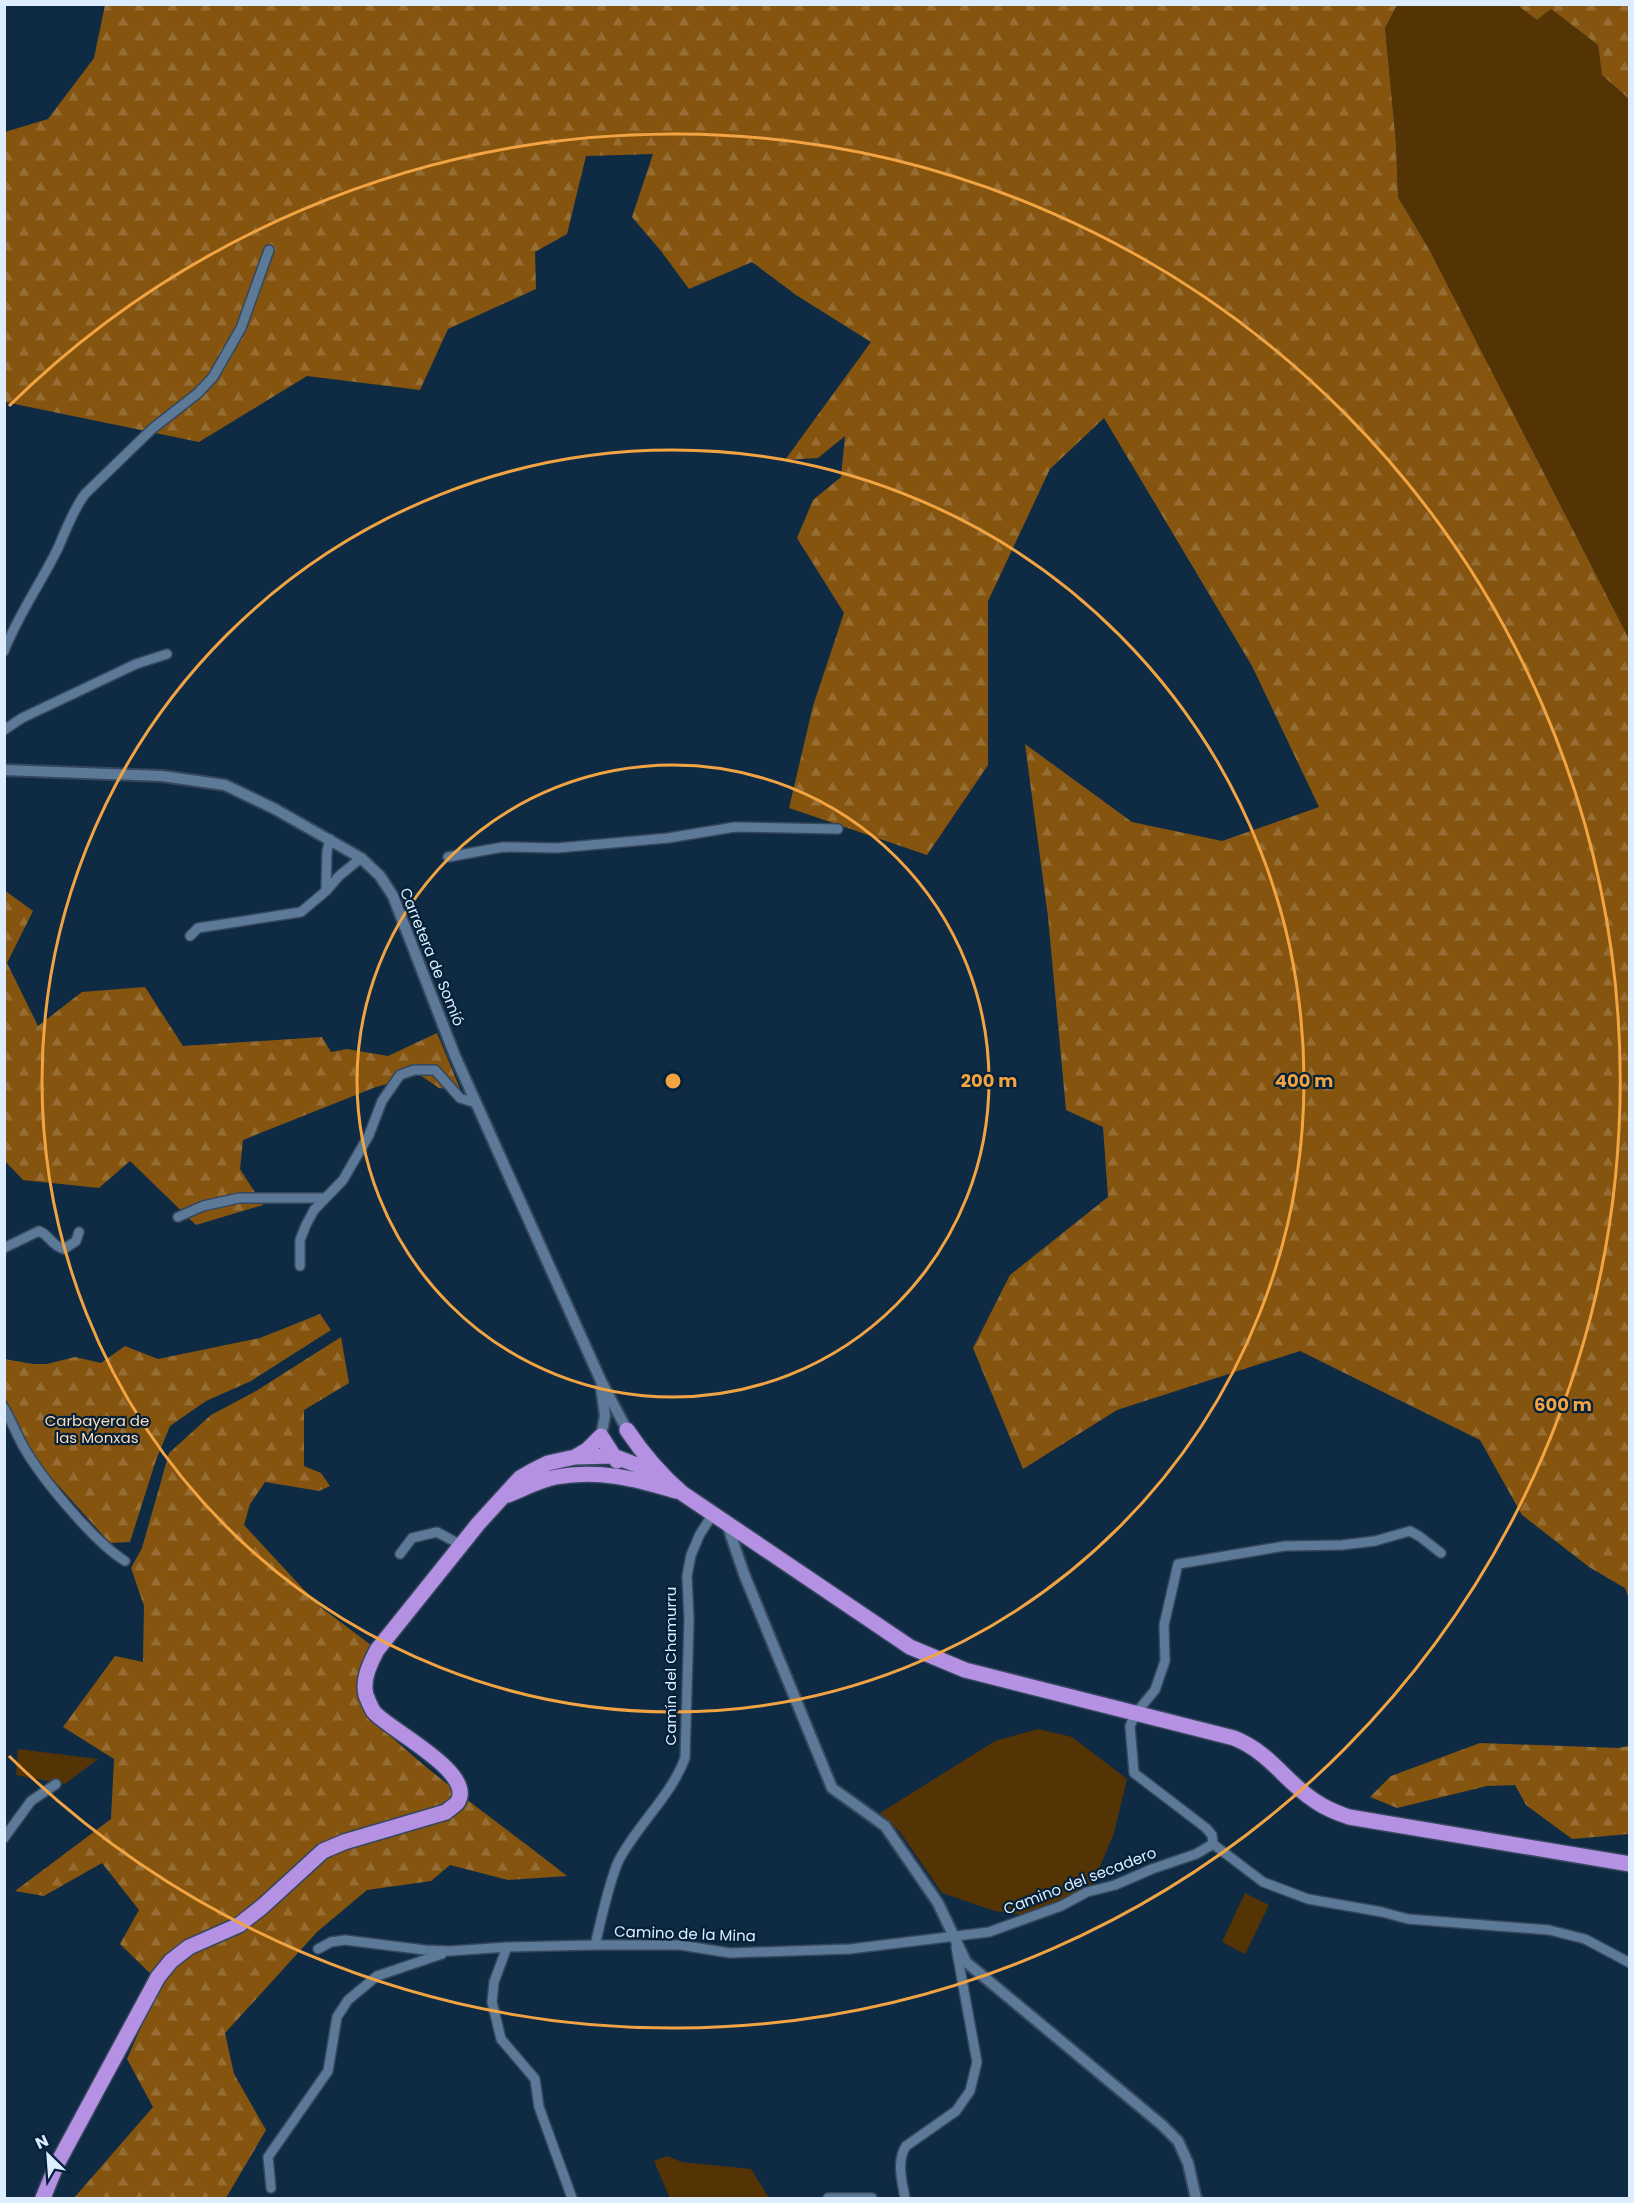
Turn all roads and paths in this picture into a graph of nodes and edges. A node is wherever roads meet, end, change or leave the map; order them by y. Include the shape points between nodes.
1 (268, 250) dead end
2 (4, 651) edge
3 (167, 654) dead end
4 (4, 718) edge
5 (6, 729) edge
6 (4, 770) edge
7 (838, 829) dead end
8 (330, 839) junction
9 (448, 857) dead end
10 (361, 858) junction
11 (326, 891) junction
12 (190, 936) dead end
13 (476, 1103) junction
14 (324, 1198) junction
15 (178, 1216) dead end
16 (79, 1232) dead end
17 (4, 1248) edge
18 (300, 1266) dead end
19 (601, 1381) junction
20 (4, 1408) edge
21 (627, 1430) junction
22 (601, 1436) junction
23 (613, 1456) junction
24 (575, 1457) junction
25 (661, 1474) junction
26 (555, 1477) junction
27 (634, 1478) junction
28 (682, 1493) junction
29 (505, 1496) junction
30 (713, 1514) junction
31 (728, 1524) junction
32 (461, 1545) junction
33 (1441, 1553) dead end
34 (400, 1554) dead end
35 (125, 1561) dead end
36 (1136, 1713) junction
37 (56, 1784) dead end
38 (4, 1838) edge
39 (1213, 1844) junction
40 (1629, 1864) edge
41 (954, 1936) junction
42 (595, 1946) junction
43 (507, 1947) junction
44 (318, 1949) dead end
45 (450, 1951) junction
46 (1629, 1963) edge
47 (272, 2188) dead end
48 (43, 2199) edge
49 (572, 2199) edge
50 (828, 2199) edge
51 (872, 2199) edge
52 (905, 2199) edge
53 (1196, 2199) edge

1 - 2 street via 241,328 213,377 85,494
3 - 5 street via 136,664
4 - 5 street
6 - 8 street, Carretera de Somió via 162,776 225,785
7 - 9 street via 735,827 668,838 557,848 503,847
8 - 10 street, Carretera de Somió
8 - 11 street
10 - 11 street
10 - 13 street, Carretera de Somió via 393,896
11 - 12 street via 301,912 198,928
13 - 14 street via 460,1098 435,1070 400,1075 382,1101 369,1135 343,1180
13 - 19 street, Carretera de Somió
14 - 15 street via 239,1198
14 - 18 street via 300,1240
16 - 17 street via 76,1242 64,1249 56,1247 39,1231
19 - 21 street
19 - 22 street via 605,1416
20 - 35 street via 36,1466 98,1539
21 - 23 highway
21 - 25 highway
22 - 23 highway
22 - 24 highway
23 - 24 highway
23 - 25 highway
23 - 26 highway via 599,1466
23 - 27 highway
24 - 29 highway via 532,1471 520,1478
25 - 28 highway
26 - 27 highway via 605,1474
26 - 29 highway
27 - 28 highway
28 - 30 highway
29 - 32 highway
30 - 31 highway
30 - 42 street, Camín del Chamurru via 700,1534 687,1576 685,1758 679,1774 618,1862
31 - 36 highway via 910,1647 934,1659
31 - 41 street via 744,1574 832,1788 885,1826 927,1884
32 - 34 street via 436,1532 412,1538
32 - 48 highway via 377,1650 365,1682 374,1712 453,1775 460,1788 458,1802 446,1812 323,1851 239,1925 189,1947 171,1961 158,1977 56,2166
33 - 36 street via 1410,1532 1375,1541 1285,1546 1178,1564 1164,1625 1165,1661 1155,1690
36 - 39 street via 1130,1726 1134,1773 1206,1828
36 - 40 highway via 1249,1744 1313,1800 1349,1817
37 - 38 street via 31,1801
39 - 41 street, Camino del secadero via 1033,1917 989,1932
39 - 46 street via 1263,1882 1308,1899 1408,1919 1549,1930 1585,1939
41 - 42 street, Camino de la Mina via 850,1949 730,1953 680,1946
41 - 52 street via 977,2062 970,2091 956,2111 906,2146 901,2154
41 - 53 street via 966,1962 1178,2141 1188,2163
42 - 43 street, Camino de la Mina
43 - 45 street, Camino de la Mina
43 - 49 street via 494,1982 492,2002 501,2039 535,2079 539,2107
44 - 45 street via 345,1940
45 - 47 street via 377,1976 348,2000 337,2017 328,2071 268,2157
50 - 51 street

